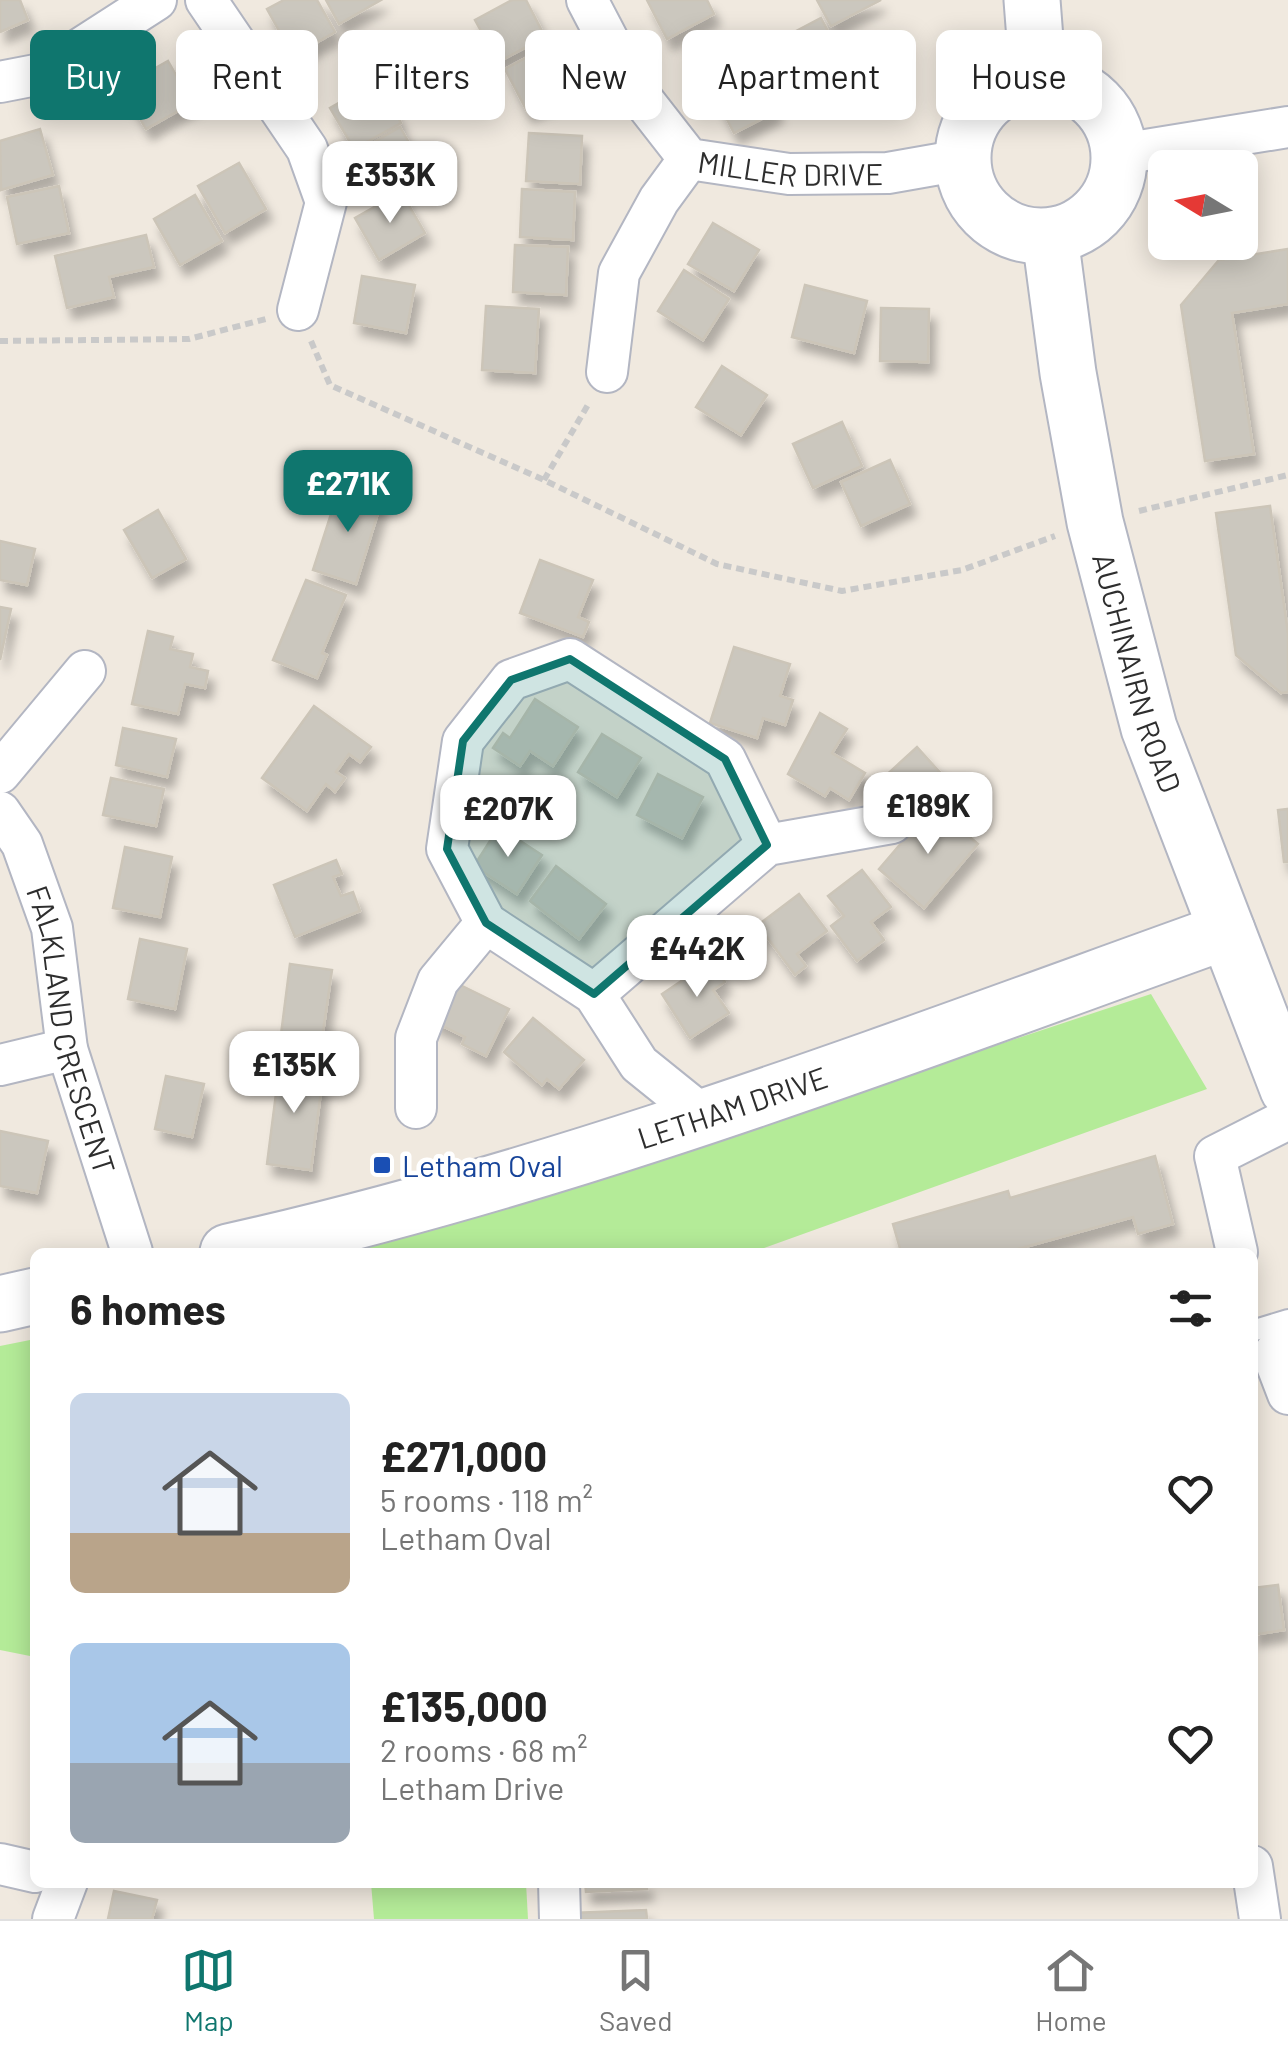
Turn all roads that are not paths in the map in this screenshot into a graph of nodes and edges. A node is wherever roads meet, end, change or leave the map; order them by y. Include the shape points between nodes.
1 (156, 0) edge
2 (206, 0) edge
3 (587, 0) edge
4 (1032, 0) edge
5 (1034, 30) edge
6 (0, 82) edge
7 (1102, 108) edge
8 (972, 120) edge
9 (1288, 127) edge
10 (1120, 154) junction
11 (689, 159) junction
12 (962, 160) junction
13 (1050, 237) junction
14 (298, 310) road end
15 (607, 372) road end
16 (84, 671) dead end
17 (0, 772) edge
18 (0, 812) edge
19 (892, 823) dead end
20 (767, 845) junction
21 (486, 923) junction
22 (1228, 931) junction
23 (594, 994) junction
24 (67, 1049) junction
25 (0, 1065) edge
26 (1288, 1089) edge
27 (416, 1108) dead end
28 (706, 1118) junction
29 (1288, 1119) edge
30 (131, 1248) edge
31 (246, 1248) edge
32 (1237, 1248) edge
33 (30, 1297) edge
34 (0, 1304) edge
35 (1288, 1320) edge
36 (1258, 1329) edge
37 (1288, 1334) edge
38 (1288, 1394) edge
39 (0, 1864) edge
40 (30, 1871) edge
41 (65, 1888) edge
42 (560, 1888) edge
43 (1255, 1888) edge
44 (53, 1919) edge
45 (560, 1919) edge
46 (1260, 1919) edge

1 - 6 street via 41,74
2 - 14 street via 307,148 326,202
3 - 11 street, MILLER DRIVE via 632,86
4 - 5 main road
7 - 10 main road
8 - 12 main road
9 - 10 street
10 - 13 main road via 1114,190 1084,225
11 - 12 street, MILLER DRIVE via 789,174 888,174
11 - 15 street via 619,272
12 - 13 main road via 974,200 1006,230
13 - 22 main road, AUCHINAIRN ROAD via 1095,522 1150,728
16 - 17 street
18 - 24 street, FALKLAND CRESCENT via 22,844 52,928
19 - 20 street
20 - 21 street via 725,759 570,659 511,680 463,741 447,849
20 - 23 street
21 - 23 street
21 - 27 street via 438,981 416,1038
22 - 26 main road, AUCHINAIRN ROAD
22 - 28 main road, LETHAM DRIVE
23 - 28 street via 639,1064
24 - 25 street
24 - 30 street, FALKLAND CRESCENT
28 - 31 main road, LETHAM DRIVE
29 - 32 street via 1216,1156
33 - 34 main road
35 - 36 lane
37 - 38 street via 1273,1355
39 - 40 street
41 - 44 street
42 - 45 street
43 - 46 street

